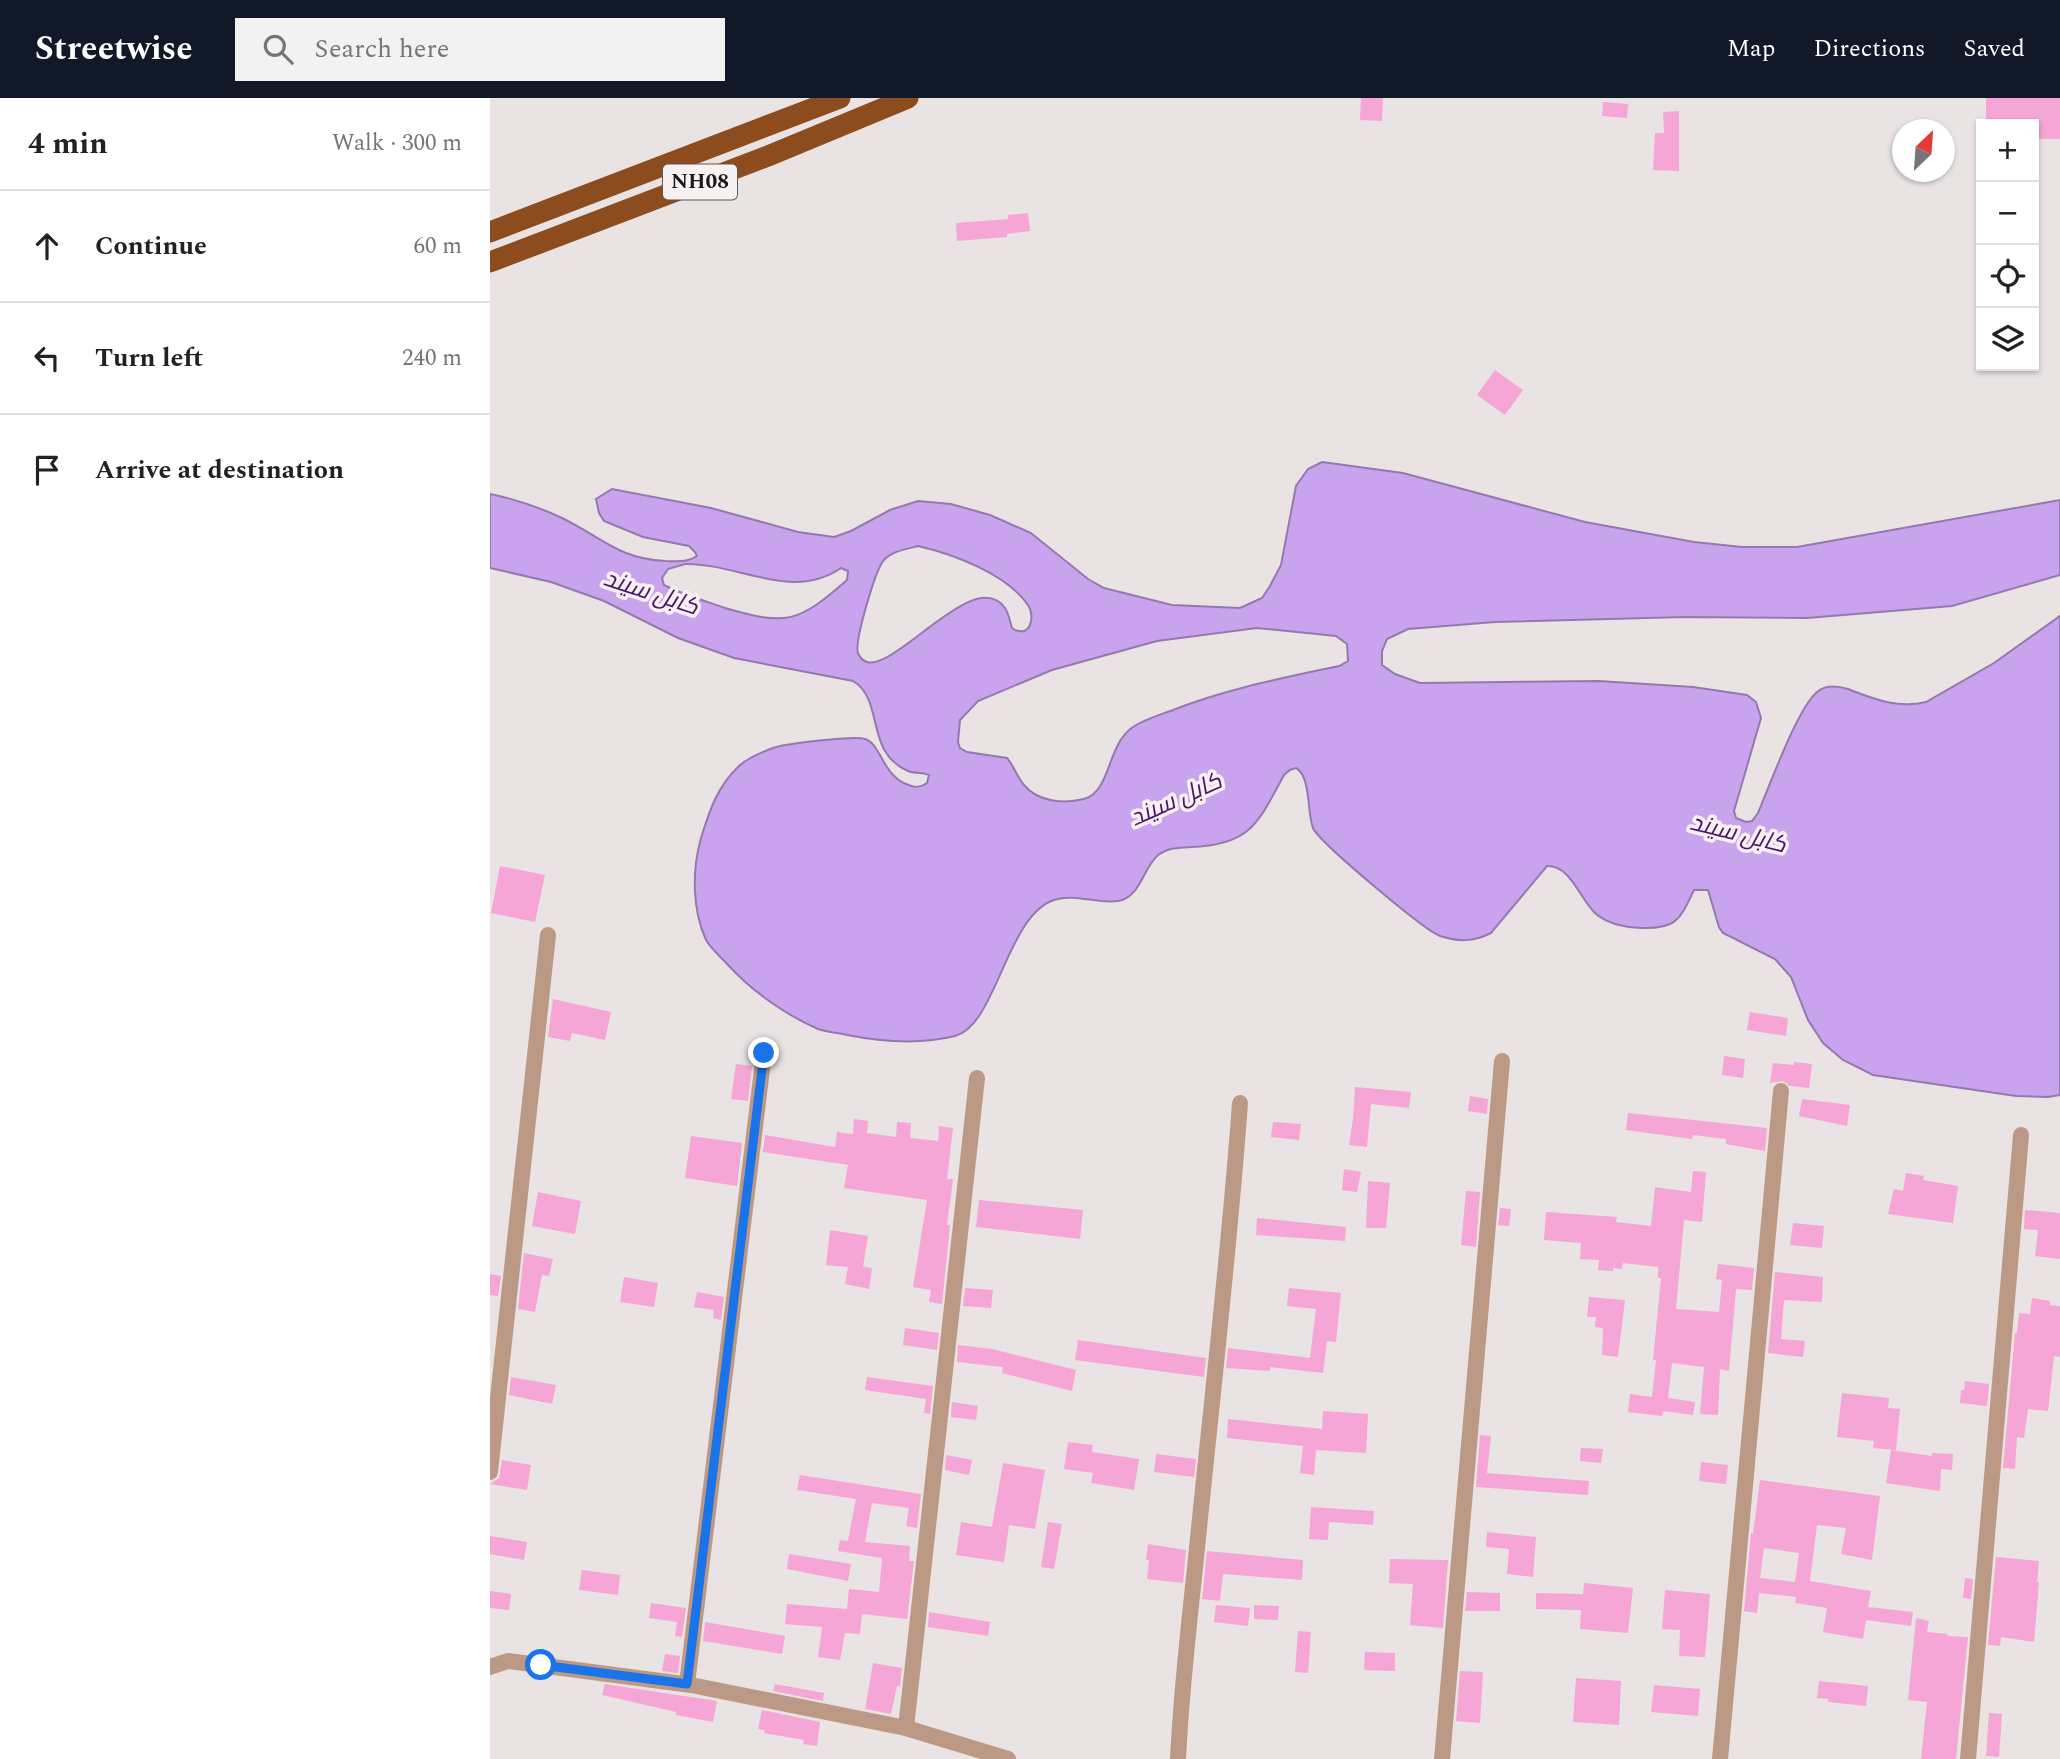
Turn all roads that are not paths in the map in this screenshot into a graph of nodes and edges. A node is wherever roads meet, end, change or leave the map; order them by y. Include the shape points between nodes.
1 (840, 98) edge
2 (908, 98) edge
3 (490, 232) edge
4 (490, 262) edge
5 (548, 935) dead end
6 (764, 1053) dead end
7 (1502, 1062) dead end
8 (977, 1078) dead end
9 (1781, 1091) dead end
10 (1240, 1103) dead end
11 (2021, 1135) dead end
12 (490, 1472) edge
13 (490, 1667) edge
14 (687, 1684) junction
15 (906, 1728) junction
16 (1008, 1759) edge
17 (1178, 1759) edge
18 (1442, 1759) edge
19 (1720, 1759) edge
20 (1968, 1759) edge

1 - 3 highway, NH08
2 - 4 highway, NH08
5 - 12 street
6 - 14 street
7 - 18 street
8 - 15 street
9 - 19 street
10 - 17 street
11 - 20 street
13 - 14 street via 508,1661
14 - 15 street
15 - 16 street

